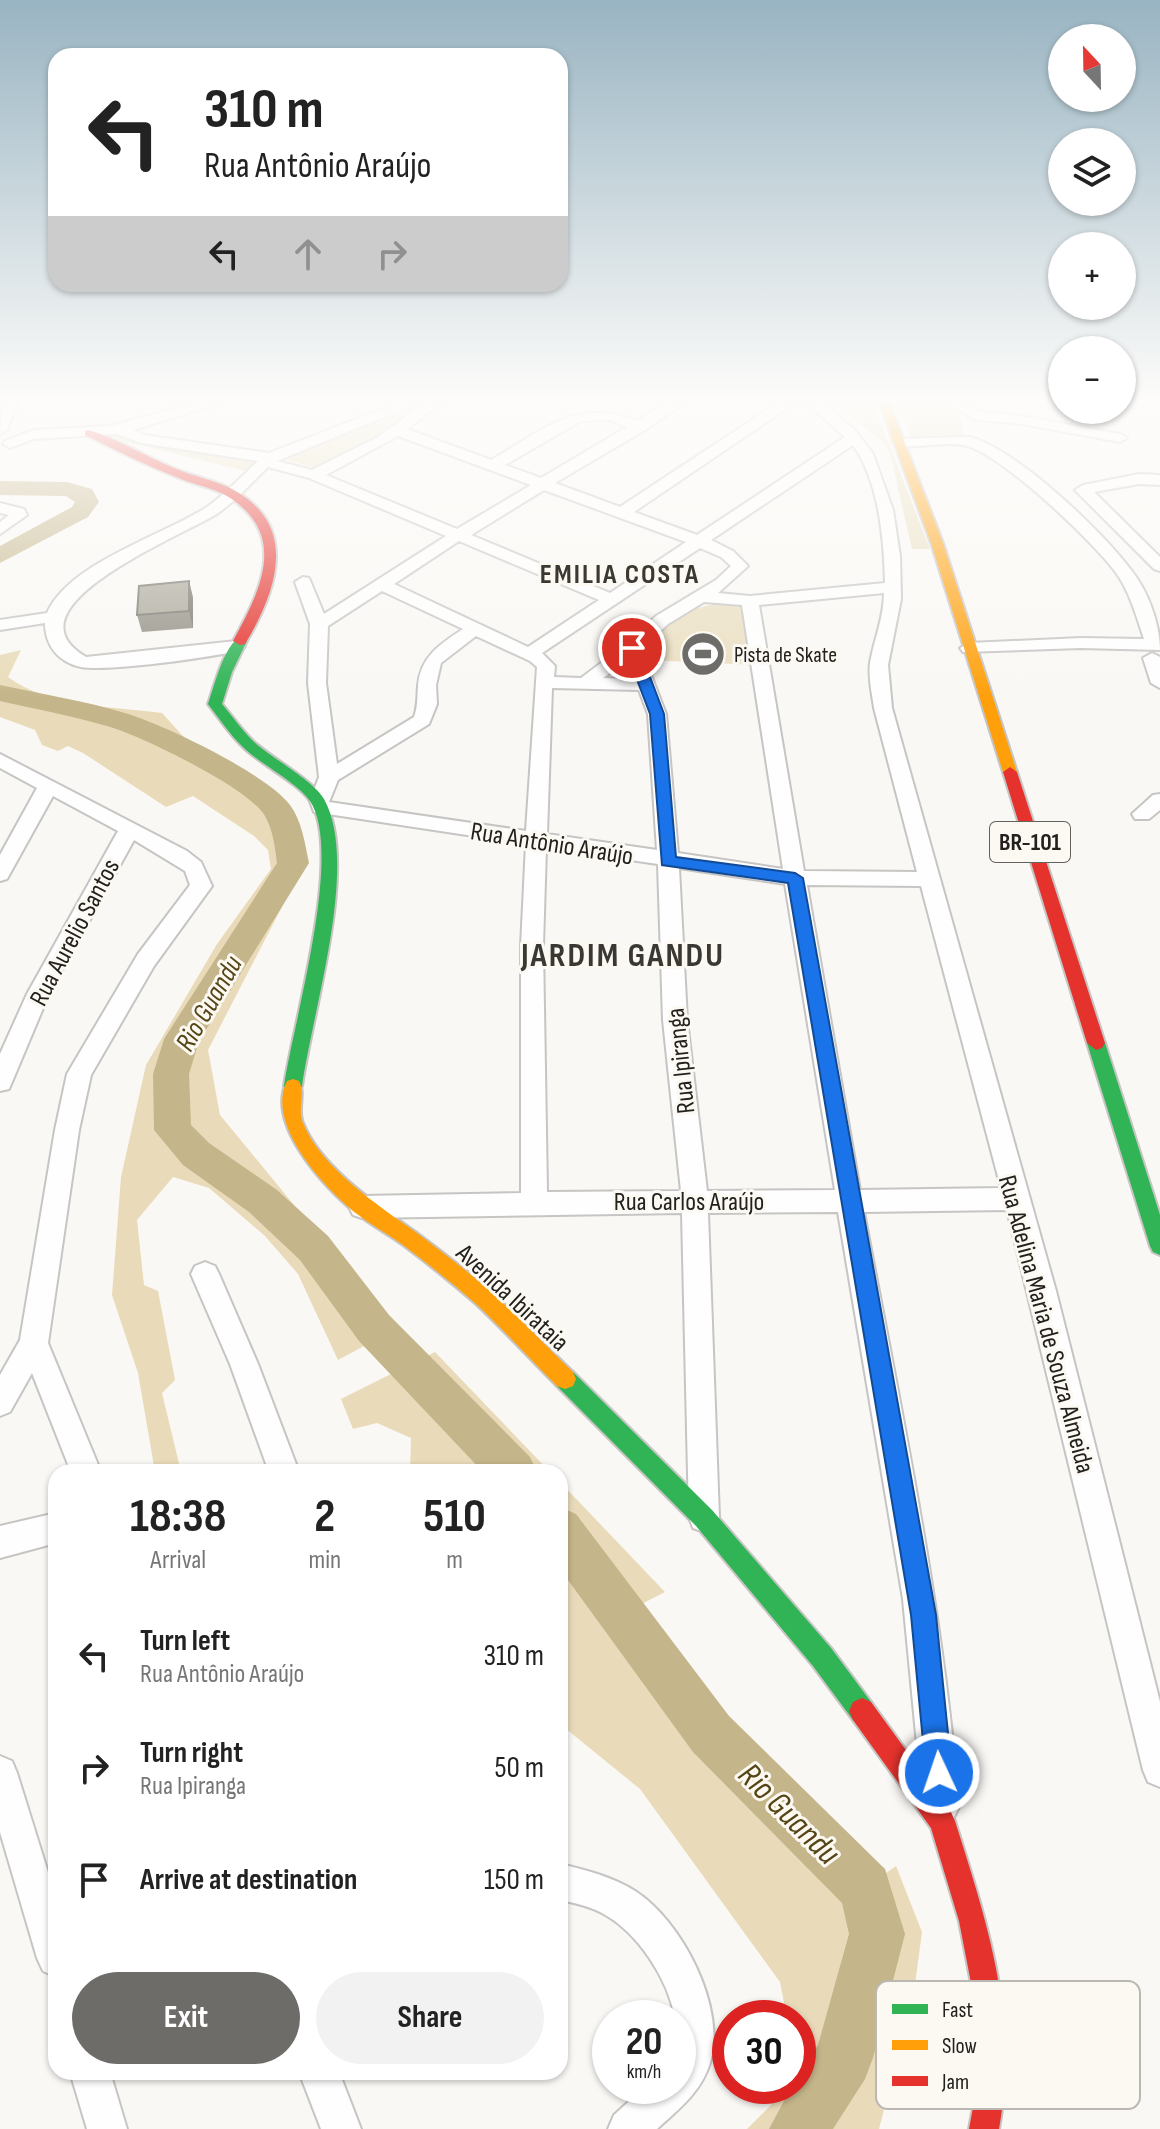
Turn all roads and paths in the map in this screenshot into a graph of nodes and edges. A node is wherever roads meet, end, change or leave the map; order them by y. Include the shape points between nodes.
1 (224, 501) edge
2 (241, 501) edge
3 (376, 501) edge
4 (514, 501) edge
5 (593, 501) edge
6 (639, 501) edge
7 (761, 501) edge
8 (881, 501) edge
9 (922, 501) edge
10 (1056, 501) edge
11 (1095, 501) edge
12 (0, 508) edge
13 (623, 512) junction
14 (0, 529) edge
15 (457, 536) junction
16 (701, 542) junction
17 (1160, 566) edge
18 (303, 582) dead end
19 (383, 585) junction
20 (892, 587) junction
21 (702, 597) junction
22 (611, 599) junction
23 (750, 601) junction
24 (54, 617) junction
25 (319, 624) junction
26 (0, 625) edge
27 (476, 628) junction
28 (236, 646) junction
29 (632, 648) junction
30 (970, 651) junction
31 (1150, 651) edge
32 (529, 654) junction
33 (544, 682) junction
34 (585, 683) junction
35 (1160, 683) edge
36 (648, 685) junction
37 (0, 760) edge
38 (329, 777) junction
39 (49, 785) junction
40 (1160, 800) edge
41 (320, 804) junction
42 (1142, 814) dead end
43 (130, 828) junction
44 (538, 840) junction
45 (668, 861) junction
46 (0, 874) edge
47 (795, 878) junction
48 (928, 879) junction
49 (0, 1082) edge
50 (1015, 1199) junction
51 (695, 1200) junction
52 (534, 1201) junction
53 (850, 1202) junction
54 (362, 1207) junction
55 (1160, 1246) edge
56 (205, 1274) dead end
57 (34, 1343) junction
58 (0, 1402) edge
59 (83, 1464) edge
60 (279, 1464) edge
61 (704, 1518) junction
62 (48, 1530) edge
63 (0, 1542) edge
64 (1160, 1770) edge
65 (0, 1773) edge
66 (942, 1821) junction
67 (568, 1884) edge
68 (48, 1932) edge
69 (985, 1981) edge
70 (689, 2000) edge
71 (92, 2080) edge
72 (322, 2080) edge
73 (655, 2104) edge
74 (988, 2109) edge
75 (107, 2129) edge
76 (341, 2129) edge
77 (628, 2129) edge
78 (984, 2129) edge

1 - 24 street via 91,576 60,603
2 - 28 main road via 271,539 273,561 266,590
3 - 15 street
4 - 15 street
5 - 13 street
6 - 13 street
7 - 16 street
8 - 20 street, Rua Adelina Maria de Souza Almeida
9 - 30 main road, BR-101
10 - 31 street via 1125,573 1141,604
11 - 17 street
12 - 14 street via 18,512 16,520
13 - 16 street
15 - 19 street
15 - 22 street
16 - 21 street via 740,566
16 - 22 street
18 - 25 street
19 - 25 street
19 - 27 street
20 - 23 street
20 - 48 street, Rua Adelina Maria de Souza Almeida via 879,666 883,708
21 - 23 street
21 - 29 street via 662,620
22 - 32 street
23 - 47 street
24 - 26 street
24 - 28 street via 54,638 61,650 83,662
25 - 38 street via 317,683
27 - 32 street
27 - 38 street via 432,662 422,720
28 - 41 main road via 215,704 229,728
29 - 34 street
29 - 36 street, Rua Ipiranga
30 - 31 street
30 - 55 main road, BR-101
31 - 35 street
32 - 33 street via 544,663
33 - 34 street
33 - 44 street
34 - 36 street
36 - 45 street, Rua Ipiranga via 657,714
37 - 39 street
38 - 41 street
39 - 43 street
39 - 46 street
40 - 42 street
41 - 44 street, Rua Antônio Araújo
41 - 54 main road, Avenida Ibirataia via 328,878 291,1109 294,1125 320,1164
43 - 49 street, Rua Aurelio Santos via 38,994
43 - 57 street via 188,861 201,886 146,960 79,1074
44 - 45 street, Rua Antônio Araújo
44 - 52 street via 532,946
45 - 47 street, Rua Antônio Araújo
45 - 51 street, Rua Ipiranga via 675,1020
47 - 48 street, Rua Antônio Araújo
47 - 53 street
48 - 50 street, Rua Adelina Maria de Souza Almeida
50 - 53 street, Rua Carlos Araújo
50 - 64 street, Rua Adelina Maria de Souza Almeida
51 - 52 street, Rua Carlos Araújo
51 - 53 street, Rua Carlos Araújo
51 - 61 street, Rua Ipiranga
52 - 54 street, Rua Carlos Araújo
53 - 66 street via 923,1615
54 - 61 main road, Avenida Ibirataia via 482,1297
56 - 60 street
57 - 58 street
57 - 59 street
61 - 66 main road, Avenida Ibirataia via 822,1657
62 - 63 street
65 - 68 street
66 - 69 main road, Avenida Ibirataia via 973,1921
67 - 70 street via 627,1907 654,1935
71 - 75 street
72 - 76 street
73 - 77 street
74 - 78 main road, Avenida Ibirataia

